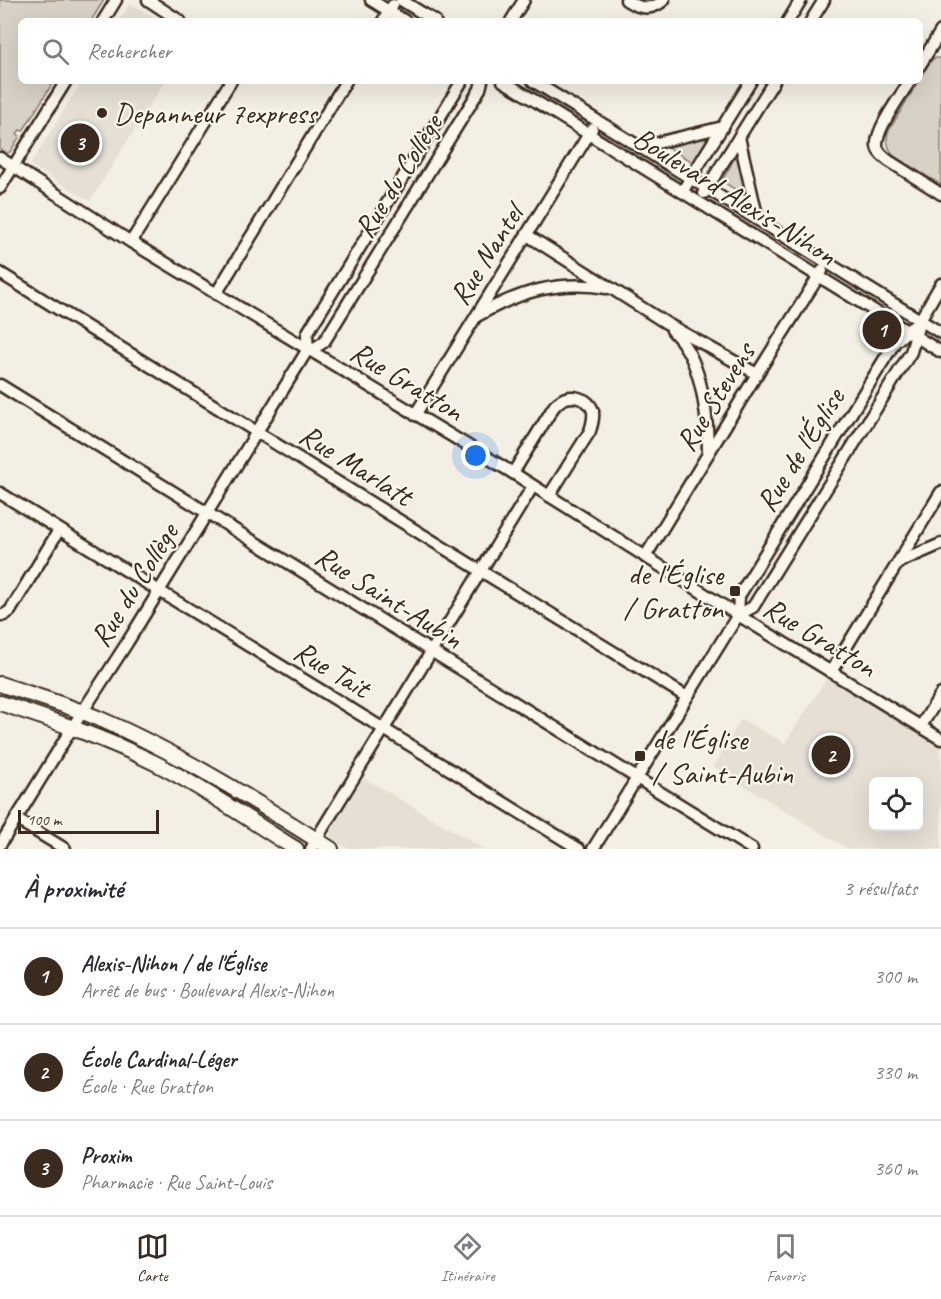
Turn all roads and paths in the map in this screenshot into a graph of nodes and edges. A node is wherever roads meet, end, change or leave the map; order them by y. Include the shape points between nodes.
1 (116, 0) edge
2 (148, 0) edge
3 (371, 0) edge
4 (396, 0) edge
5 (401, 0) edge
6 (524, 0) edge
7 (664, 0) edge
8 (801, 0) edge
9 (824, 0) edge
10 (630, 3) edge
11 (389, 11) junction
12 (106, 18) edge
13 (175, 18) edge
14 (385, 18) edge
15 (400, 18) edge
16 (430, 18) edge
17 (513, 18) edge
18 (790, 18) edge
19 (813, 18) edge
20 (941, 32) edge
21 (937, 47) edge
22 (923, 62) edge
23 (64, 84) edge
24 (229, 84) edge
25 (344, 84) edge
26 (460, 84) edge
27 (481, 84) edge
28 (508, 84) edge
29 (538, 84) edge
30 (749, 84) edge
31 (772, 84) edge
32 (908, 84) edge
33 (597, 121) junction
34 (723, 127) junction
35 (589, 134) junction
36 (739, 137) junction
37 (640, 147) junction
38 (0, 158) edge
39 (14, 166) junction
40 (691, 178) junction
41 (0, 188) edge
42 (707, 189) junction
43 (682, 192) junction
44 (941, 194) edge
45 (699, 202) junction
46 (758, 220) junction
47 (527, 235) junction
48 (131, 242) junction
49 (827, 264) junction
50 (0, 273) edge
51 (819, 276) junction
52 (941, 284) edge
53 (613, 290) junction
54 (216, 294) junction
55 (477, 317) junction
56 (920, 320) junction
57 (666, 324) junction
58 (912, 333) junction
59 (941, 333) edge
60 (308, 349) junction
61 (941, 352) edge
62 (757, 374) junction
63 (0, 385) edge
64 (415, 415) junction
65 (257, 432) junction
66 (708, 455) junction
67 (513, 473) junction
68 (533, 486) junction
69 (941, 492) edge
70 (0, 494) edge
71 (549, 496) junction
72 (207, 513) junction
73 (59, 530) junction
74 (941, 544) edge
75 (645, 557) junction
76 (899, 562) junction
77 (482, 572) junction
78 (158, 591) junction
79 (0, 615) edge
80 (738, 615) junction
81 (432, 651) junction
82 (831, 672) junction
83 (0, 684) edge
84 (941, 694) edge
85 (687, 697) junction
86 (0, 703) edge
87 (83, 712) junction
88 (921, 726) junction
89 (72, 728) junction
90 (384, 729) junction
91 (941, 739) edge
92 (638, 778) junction
93 (16, 819) junction
94 (314, 844) edge
95 (0, 845) edge
96 (64, 849) edge
97 (296, 849) edge
98 (331, 849) edge
99 (579, 849) edge
100 (593, 849) edge
101 (752, 849) edge

1 - 12 street
2 - 13 street
3 - 11 street
4 - 11 street
5 - 16 street
6 - 17 street
7 - 10 street via 651,8
8 - 18 street
9 - 19 street
11 - 14 street
11 - 15 street
20 - 21 street
21 - 22 street
23 - 39 street
24 - 48 street
25 - 54 street
26 - 60 street, Rue du Collège via 308,332
27 - 60 street, Rue du Collège via 324,342
28 - 35 street, Boulevard Alexis-Nihon
29 - 33 street, Boulevard Alexis-Nihon
30 - 34 street
31 - 36 street
32 - 44 street via 885,120 877,146 889,161
33 - 35 street, Rue Nantel
33 - 37 street, Boulevard Alexis-Nihon
34 - 37 street
34 - 40 street
35 - 43 street, Boulevard Alexis-Nihon
35 - 47 street, Rue Nantel
36 - 42 street
36 - 46 street
37 - 40 street, Boulevard Alexis-Nihon
38 - 39 street, Rue Gratton
39 - 41 street
39 - 48 street, Rue Gratton
40 - 42 street, Boulevard Alexis-Nihon
40 - 43 street
42 - 45 street
42 - 46 street, Boulevard Alexis-Nihon
43 - 45 street, Boulevard Alexis-Nihon
45 - 51 street, Boulevard Alexis-Nihon
46 - 49 street, Boulevard Alexis-Nihon
47 - 53 street
47 - 55 street, Rue Nantel
48 - 54 street, Rue Gratton
49 - 51 street, Rue Stevens
49 - 56 street, Boulevard Alexis-Nihon
50 - 65 street, Rue Marlatt
51 - 58 street, Boulevard Alexis-Nihon
51 - 62 street, Rue Stevens
52 - 56 street, Rue de l'Église
53 - 55 street via 590,286 544,288 499,303
53 - 57 street
54 - 60 street, Rue Gratton
55 - 64 street, Rue Nantel
56 - 58 street, Rue de l'Église
56 - 59 street, Boulevard Alexis-Nihon
57 - 62 street
57 - 66 street via 684,344 699,379
58 - 61 street, Boulevard Alexis-Nihon
58 - 80 street, Rue de l'Église via 910,352 753,607
58 - 80 street, Rue de l'Église via 895,342 739,596
60 - 64 street, Rue Gratton
60 - 65 street, Rue du Collège
62 - 66 street, Rue Stevens
63 - 72 street, Rue Saint-Aubin
64 - 67 street, Rue Gratton
65 - 72 street, Rue du Collège
65 - 77 street, Rue Marlatt
66 - 75 street, Rue Stevens
67 - 68 street, Rue Gratton
67 - 71 street via 560,400 580,398 588,403 593,420 590,431
68 - 71 street, Rue Gratton
68 - 77 street
69 - 76 street
70 - 73 street, Rue Tait
71 - 75 street, Rue Gratton
72 - 78 street, Rue du Collège
72 - 81 street, Rue Saint-Aubin
73 - 78 street, Rue Tait
73 - 79 street via 10,611
74 - 76 street
75 - 80 street, Rue Gratton
76 - 82 street
77 - 81 street
77 - 85 street, Rue Marlatt
78 - 87 street, Rue du Collège
78 - 90 street, Rue Tait
80 - 82 street, Rue Gratton
80 - 85 street, Rue de l'Église
81 - 90 street
81 - 92 street, Rue Saint-Aubin
82 - 88 street, Rue Gratton
83 - 87 main road
84 - 88 street
85 - 92 street, Rue de l'Église
86 - 89 main road
87 - 89 street, Rue du Collège
87 - 94 main road via 183,760
88 - 91 street, Rue Gratton
89 - 93 street, Rue du Collège
89 - 97 main road via 168,770
90 - 94 street
90 - 99 street, Rue Tait
92 - 100 street, Rue de l'Église
92 - 101 street, Rue Saint-Aubin
93 - 95 street, Rue du Collège
93 - 96 street
94 - 98 main road

